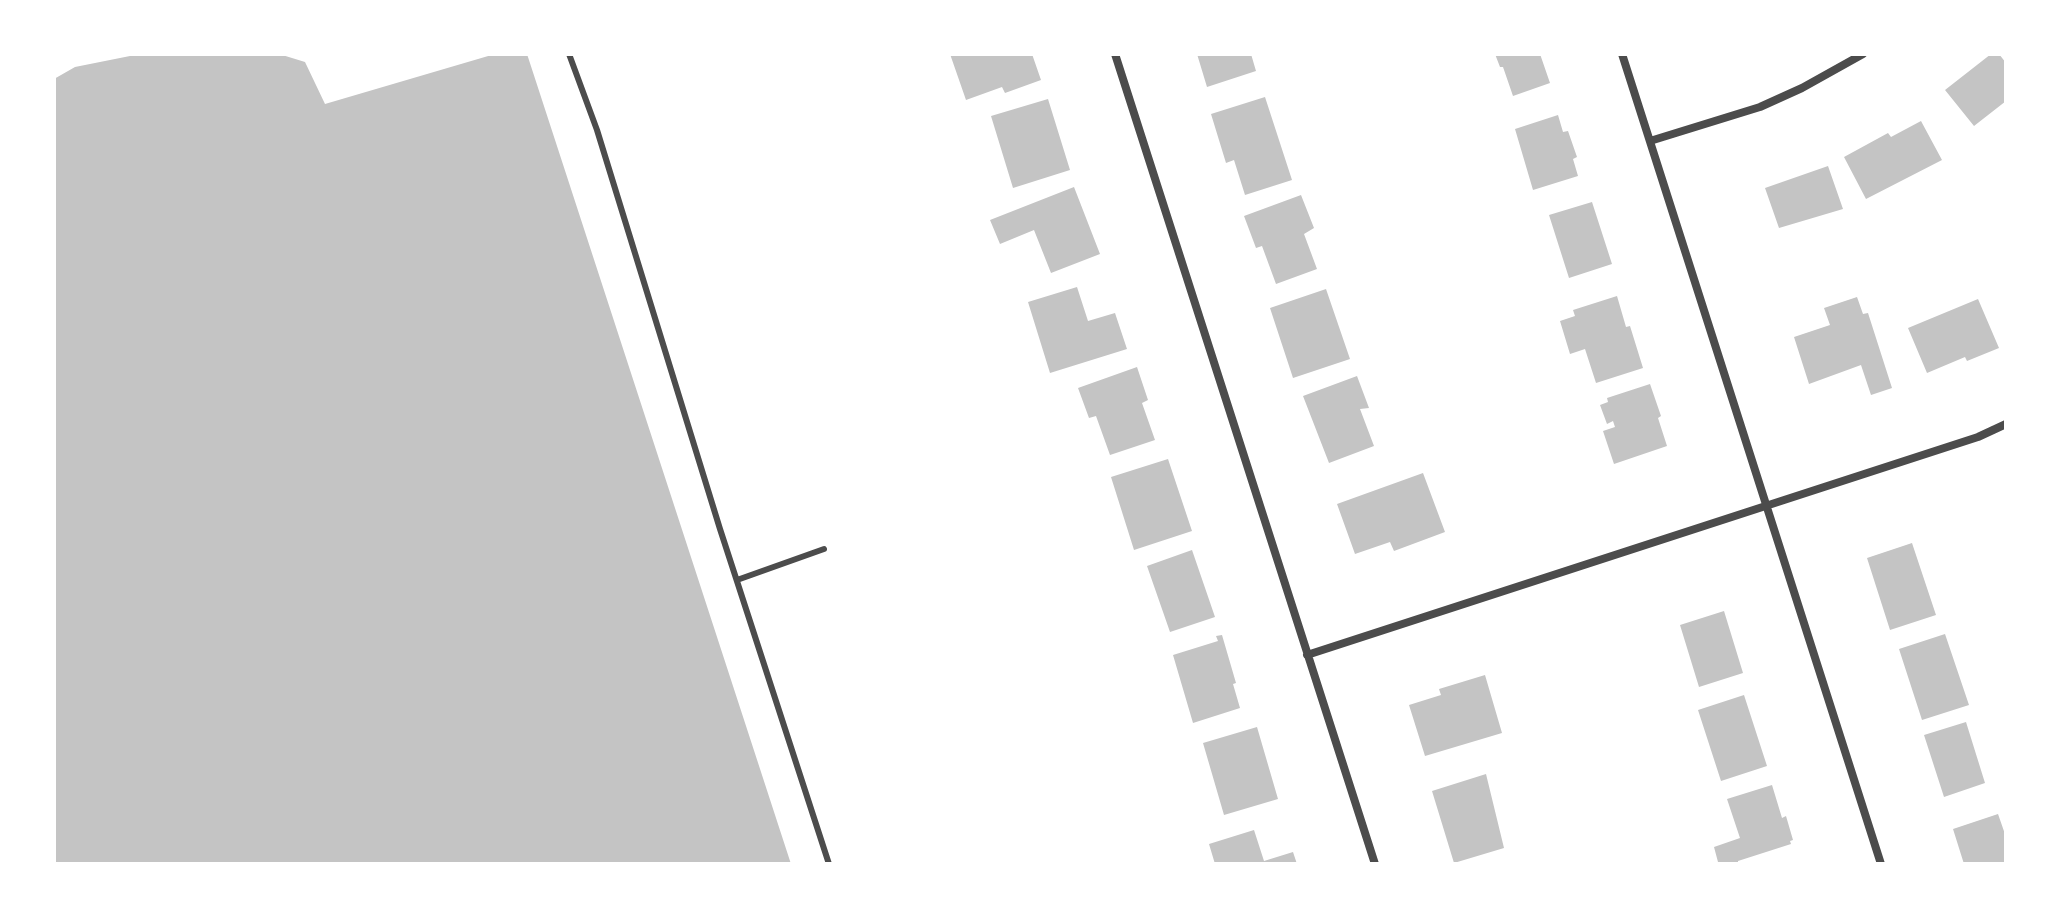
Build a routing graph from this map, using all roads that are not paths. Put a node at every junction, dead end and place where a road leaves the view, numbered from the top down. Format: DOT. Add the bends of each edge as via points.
graph roads {
  1 [pos="569,54"];
  2 [pos="1115,54"];
  3 [pos="1622,54"];
  4 [pos="1863,54"];
  5 [pos="1650,141"];
  6 [pos="2006,424"];
  7 [pos="1766,505"];
  8 [pos="824,549"];
  9 [pos="737,580"];
  10 [pos="1307,655"];
  11 [pos="829,864"];
  12 [pos="1375,864"];
  13 [pos="1881,864"];
  1 -- 9 [label="lane"];
  2 -- 10 [label="street"];
  3 -- 5 [label="street"];
  4 -- 5 [label="street" via="1760,107"];
  5 -- 7 [label="street"];
  6 -- 7 [label="street"];
  7 -- 10 [label="street"];
  7 -- 13 [label="street"];
  8 -- 9 [label="lane"];
  9 -- 11 [label="lane"];
  10 -- 12 [label="street"];
}
